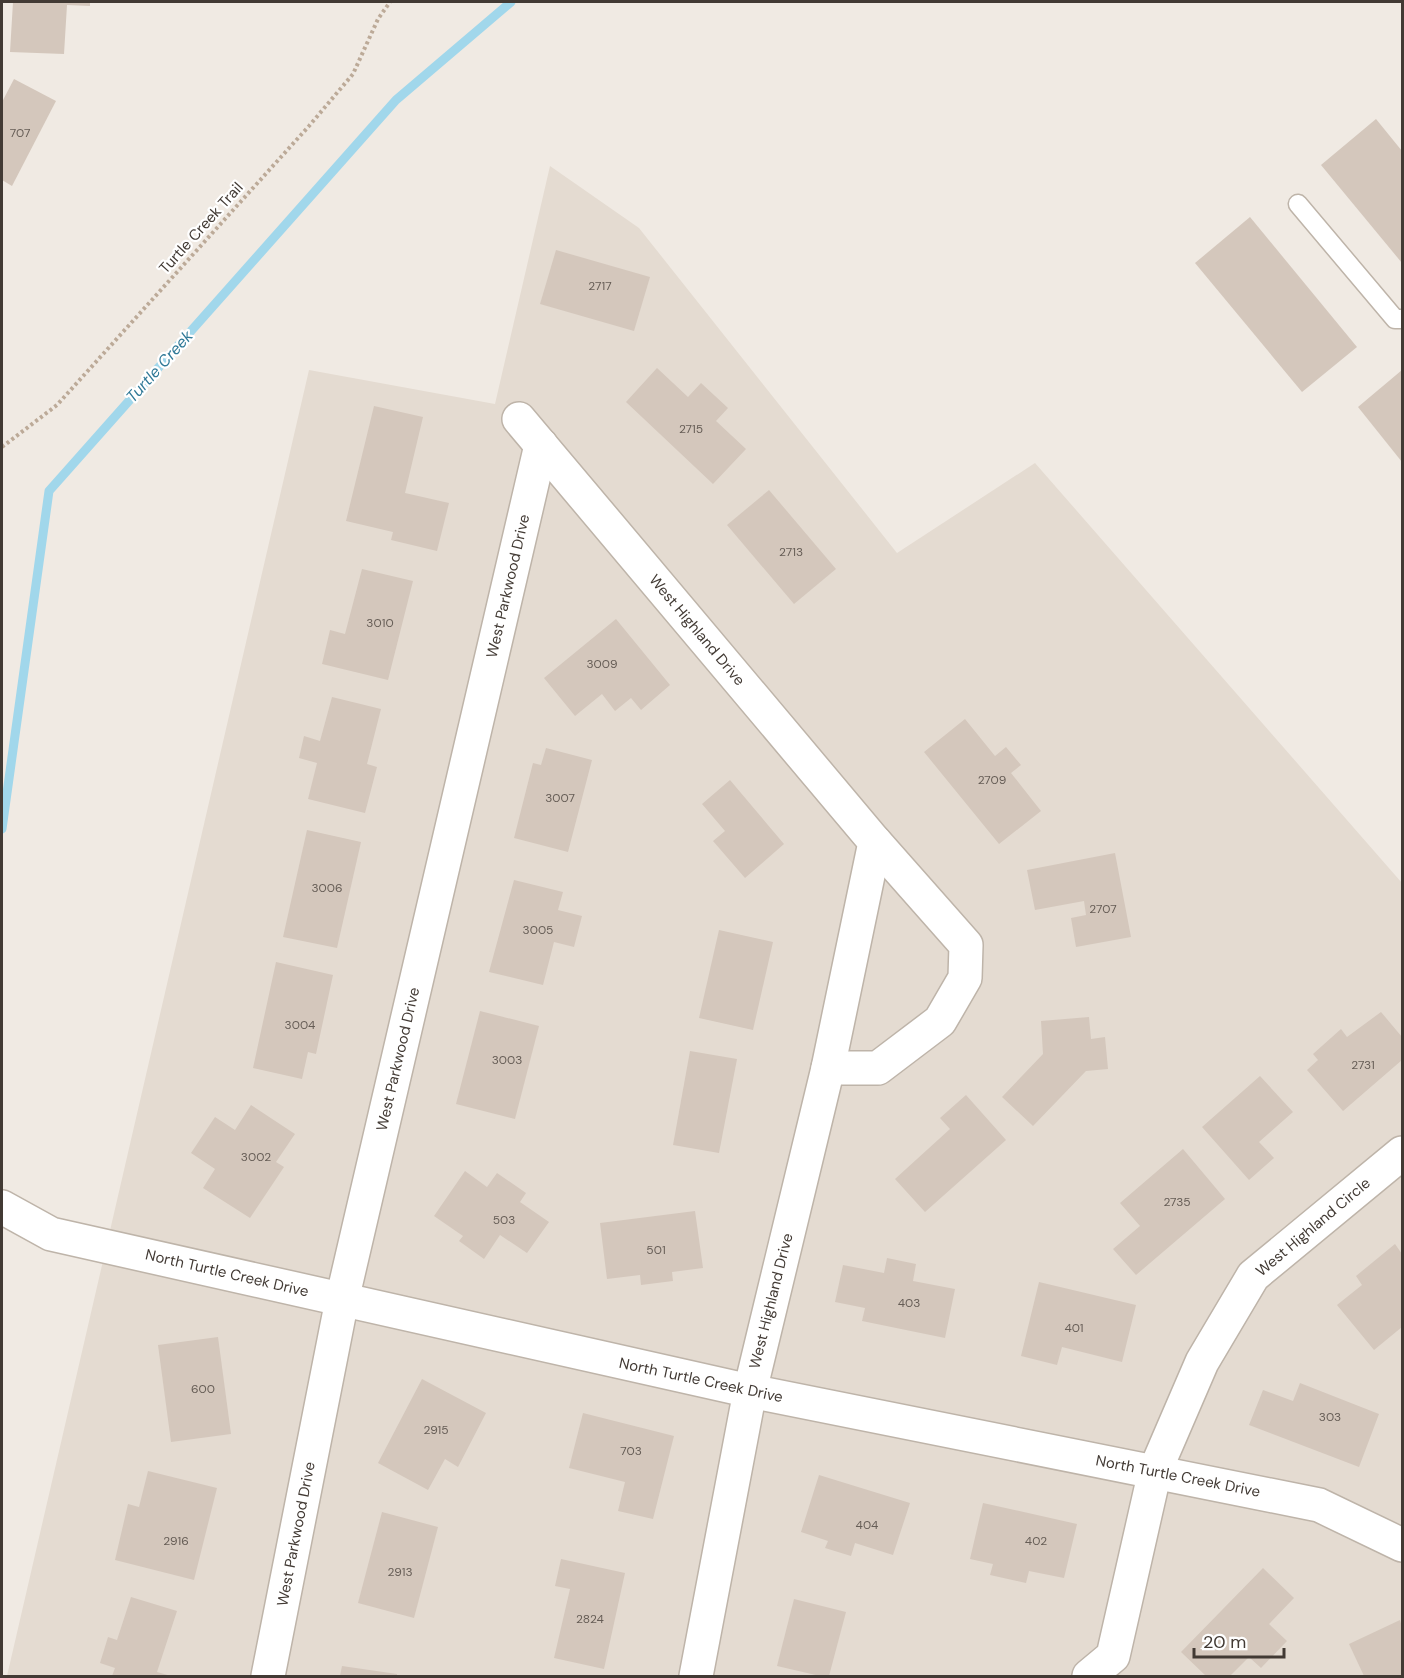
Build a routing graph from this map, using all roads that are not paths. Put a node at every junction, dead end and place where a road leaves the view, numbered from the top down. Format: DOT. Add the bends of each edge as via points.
graph roads {
  1 [pos="1298,204"];
  2 [pos="1402,319"];
  3 [pos="519,419"];
  4 [pos="541,445"];
  5 [pos="875,842"];
  6 [pos="828,1068"];
  7 [pos="1402,1153"];
  8 [pos="2,1207"];
  9 [pos="342,1300"];
  10 [pos="750,1391"];
  11 [pos="1155,1472"];
  12 [pos="1402,1545"];
  13 [pos="268,1677"];
  14 [pos="696,1677"];
  15 [pos="1089,1677"];
  1 -- 2 [label="lane" via="1395,319"];
  3 -- 4 [label="street, West Highland Drive"];
  4 -- 5 [label="street, West Highland Drive"];
  4 -- 9 [label="street, West Parkwood Drive"];
  5 -- 6 [label="street, West Highland Drive"];
  5 -- 6 [label="street, West Highland Drive" via="966,945 965,978 940,1021 878,1068"];
  6 -- 10 [label="street, West Highland Drive"];
  7 -- 11 [label="street, West Highland Circle" via="1253,1276 1202,1362"];
  8 -- 9 [label="street, North Turtle Creek Drive" via="51,1234"];
  9 -- 10 [label="street, North Turtle Creek Drive"];
  9 -- 13 [label="street, West Parkwood Drive"];
  10 -- 11 [label="street, North Turtle Creek Drive"];
  10 -- 14 [label="street, West Highland Drive"];
  11 -- 12 [label="street, North Turtle Creek Drive" via="1319,1505"];
  11 -- 15 [label="street, West Highland Circle" via="1113,1656"];
}
